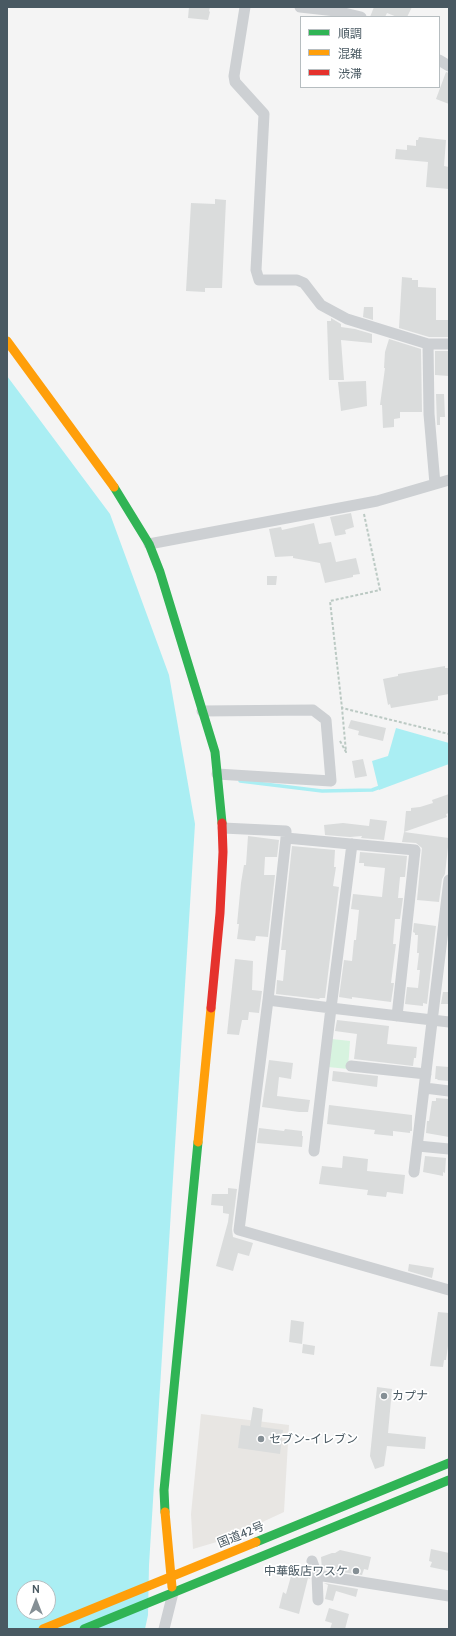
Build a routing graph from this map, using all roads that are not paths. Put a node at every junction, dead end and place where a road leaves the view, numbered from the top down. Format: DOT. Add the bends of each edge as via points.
graph roads {
  1 [pos="245,7"];
  2 [pos="300,7"];
  3 [pos="357,16"];
  4 [pos="440,61"];
  5 [pos="449,66"];
  6 [pos="7,341"];
  7 [pos="428,344"];
  8 [pos="449,344"];
  9 [pos="449,480"];
  10 [pos="435,484"];
  11 [pos="149,544"];
  12 [pos="202,711"];
  13 [pos="217,774"];
  14 [pos="223,828"];
  15 [pos="286,838"];
  16 [pos="352,844"];
  17 [pos="449,880"];
  18 [pos="268,1000"];
  19 [pos="331,1008"];
  20 [pos="397,1016"];
  21 [pos="433,1020"];
  22 [pos="449,1022"];
  23 [pos="351,1066"];
  24 [pos="426,1074"];
  25 [pos="425,1088"];
  26 [pos="449,1091"];
  27 [pos="418,1146"];
  28 [pos="449,1149"];
  29 [pos="314,1151"];
  30 [pos="414,1172"];
  31 [pos="449,1290"];
  32 [pos="449,1463"];
  33 [pos="449,1480"];
  34 [pos="312,1561"];
  35 [pos="317,1575"];
  36 [pos="172,1576"];
  37 [pos="173,1593"];
  38 [pos="449,1596"];
  39 [pos="318,1600"];
  40 [pos="43,1629"];
  41 [pos="84,1629"];
  42 [pos="164,1629"];
  1 -- 7 [label="street" via="234,76 235,82 264,114 256,270 259,280 297,280 304,283 321,305 347,319"];
  2 -- 3 [label="street"];
  4 -- 5 [label="street"];
  6 -- 11 [label="main road" via="109,479"];
  7 -- 8 [label="street"];
  7 -- 10 [label="street" via="429,414"];
  9 -- 10 [label="street"];
  10 -- 11 [label="street" via="361,504"];
  11 -- 12 [label="main road" via="160,572"];
  12 -- 13 [label="main road" via="215,752"];
  12 -- 13 [label="street" via="313,710 326,720 331,781"];
  13 -- 14 [label="main road"];
  14 -- 15 [label="street" via="286,832"];
  14 -- 36 [label="main road" via="220,912 164,1490 167,1544"];
  15 -- 16 [label="street"];
  15 -- 18 [label="street"];
  16 -- 19 [label="street"];
  16 -- 20 [label="street" via="415,850"];
  17 -- 21 [label="street"];
  18 -- 19 [label="street"];
  18 -- 31 [label="street" via="239,1230"];
  19 -- 20 [label="street"];
  19 -- 29 [label="street"];
  20 -- 21 [label="street"];
  21 -- 22 [label="street"];
  21 -- 24 [label="street"];
  23 -- 24 [label="street"];
  24 -- 25 [label="street"];
  25 -- 26 [label="street"];
  25 -- 27 [label="street"];
  27 -- 28 [label="street"];
  27 -- 30 [label="street"];
  32 -- 36 [label="main road, 国道42号"];
  33 -- 37 [label="main road"];
  34 -- 35 [label="street"];
  35 -- 38 [label="street"];
  35 -- 39 [label="street"];
  36 -- 37 [label="main road"];
  36 -- 40 [label="main road, 国道42号"];
  37 -- 41 [label="main road"];
  37 -- 42 [label="street"];
}
